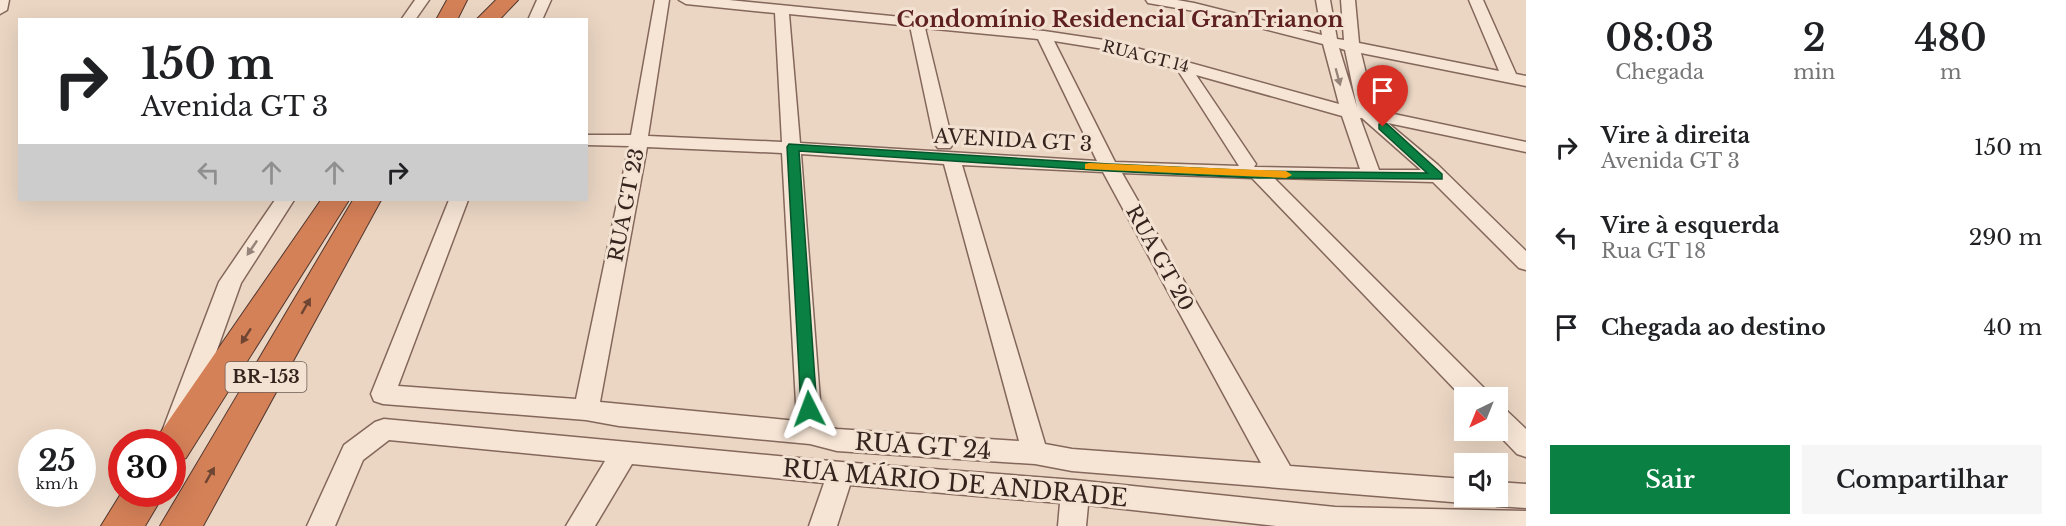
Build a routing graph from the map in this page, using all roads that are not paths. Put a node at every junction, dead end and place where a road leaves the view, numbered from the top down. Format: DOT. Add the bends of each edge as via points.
graph roads {
  1 [pos="2,0"];
  2 [pos="422,0"];
  3 [pos="458,0"];
  4 [pos="480,0"];
  5 [pos="508,0"];
  6 [pos="544,0"];
  7 [pos="662,0"];
  8 [pos="686,0"];
  9 [pos="1153,0"];
  10 [pos="1323,0"];
  11 [pos="1348,0"];
  12 [pos="1476,0"];
  13 [pos="1195,4"];
  14 [pos="0,10"];
  15 [pos="782,10"];
  16 [pos="409,18"];
  17 [pos="447,18"];
  18 [pos="470,18"];
  19 [pos="488,18"];
  20 [pos="537,18"];
  21 [pos="917,23"];
  22 [pos="1044,35"];
  23 [pos="1328,41"];
  24 [pos="1352,47"];
  25 [pos="1181,64"];
  26 [pos="1510,78"];
  27 [pos="1526,81"];
  28 [pos="1357,112"];
  29 [pos="588,131"];
  30 [pos="639,136"];
  31 [pos="588,140"];
  32 [pos="791,142"];
  33 [pos="1526,147"];
  34 [pos="948,151"];
  35 [pos="1106,162"];
  36 [pos="1369,167"];
  37 [pos="1253,169"];
  38 [pos="1438,177"];
  39 [pos="283,201"];
  40 [pos="334,201"];
  41 [pos="366,201"];
  42 [pos="458,201"];
  43 [pos="1526,263"];
  44 [pos="1467,387"];
  45 [pos="586,410"];
  46 [pos="1508,428"];
  47 [pos="176,429"];
  48 [pos="184,429"];
  49 [pos="810,433"];
  50 [pos="1526,446"];
  51 [pos="625,452"];
  52 [pos="1035,453"];
  53 [pos="841,473"];
  54 [pos="1282,477"];
  55 [pos="1454,490"];
  56 [pos="1075,492"];
  57 [pos="1508,495"];
  58 [pos="1526,496"];
  59 [pos="134,507"];
  60 [pos="1336,523"];
  61 [pos="1526,524"];
  62 [pos="122,526"];
  63 [pos="181,526"];
  64 [pos="321,526"];
  65 [pos="580,526"];
  66 [pos="823,526"];
  67 [pos="1072,526"];
  1 -- 14 [label="street"];
  2 -- 16 [label="street"];
  3 -- 17 [label="highway"];
  4 -- 18 [label="highway"];
  5 -- 19 [label="highway"];
  6 -- 20 [label="street"];
  7 -- 30 [label="street, RUA GT 23"];
  8 -- 15 [label="street, RUA GT 14"];
  9 -- 13 [label="street"];
  10 -- 23 [label="street"];
  11 -- 24 [label="street"];
  12 -- 26 [label="street"];
  13 -- 23 [label="street"];
  15 -- 21 [label="street, RUA GT 14"];
  15 -- 32 [label="street"];
  21 -- 22 [label="street, RUA GT 14"];
  21 -- 34 [label="street"];
  22 -- 25 [label="street, RUA GT 14"];
  22 -- 35 [label="street, RUA GT 20"];
  23 -- 24 [label="street"];
  23 -- 28 [label="street, one-way"];
  24 -- 26 [label="street"];
  24 -- 28 [label="street"];
  25 -- 28 [label="street, RUA GT 14"];
  25 -- 37 [label="street"];
  26 -- 27 [label="street"];
  28 -- 33 [label="street, RUA GT 14"];
  28 -- 36 [label="street"];
  28 -- 38 [label="street"];
  29 -- 30 [label="street, AVENIDA GT 3"];
  30 -- 31 [label="street, AVENIDA GT 3"];
  30 -- 32 [label="street, AVENIDA GT 3"];
  30 -- 45 [label="street, RUA GT 23"];
  32 -- 34 [label="street, AVENIDA GT 3"];
  32 -- 49 [label="street"];
  34 -- 35 [label="street, AVENIDA GT 3"];
  34 -- 52 [label="street"];
  35 -- 37 [label="street, AVENIDA GT 3"];
  35 -- 54 [label="street, RUA GT 20"];
  36 -- 37 [label="street, AVENIDA GT 3"];
  36 -- 38 [label="street, AVENIDA GT 3"];
  37 -- 44 [label="street"];
  38 -- 43 [label="street"];
  39 -- 47 [label="street, one-way" via="230,282"];
  40 -- 48 [label="highway, BR-153, one-way"];
  63 -- 41 [label="highway, BR-153, one-way"];
  42 -- 45 [label="street, RUA GT 24" via="383,394"];
  45 -- 49 [label="street, RUA GT 24"];
  46 -- 50 [label="street"];
  49 -- 52 [label="street, RUA GT 24" via="837,440"];
  51 -- 53 [label="street, RUA MÁRIO DE ANDRADE"];
  51 -- 64 [label="street, RUA MÁRIO DE ANDRADE" via="384,429 353,453"];
  51 -- 65 [label="street"];
  52 -- 54 [label="street, RUA GT 24" via="1072,460"];
  53 -- 56 [label="street, RUA MÁRIO DE ANDRADE"];
  53 -- 66 [label="street"];
  54 -- 55 [label="street, RUA GT 24"];
  56 -- 60 [label="street, RUA MÁRIO DE ANDRADE"];
  56 -- 67 [label="street"];
  57 -- 58 [label="street"];
  59 -- 62 [label="highway"];
  60 -- 61 [label="street, RUA MÁRIO DE ANDRADE"];
}
